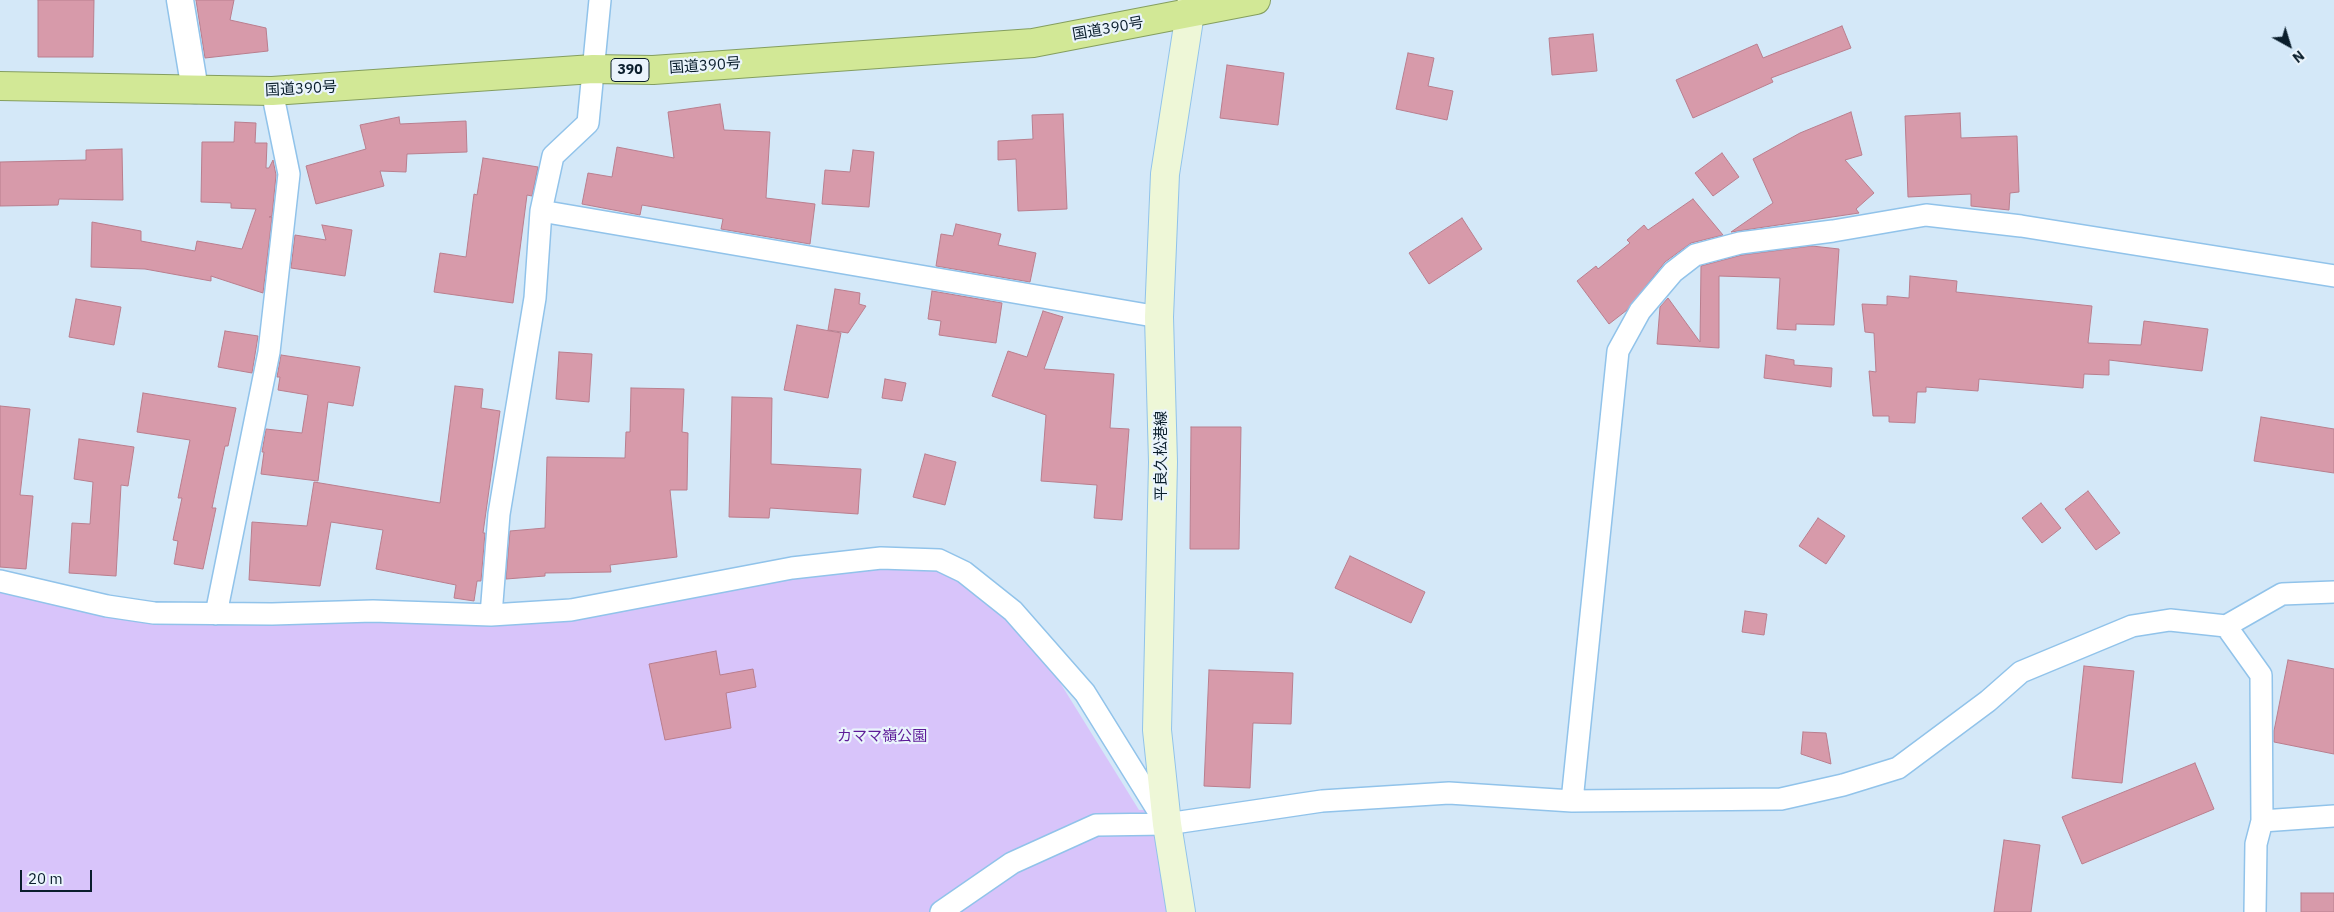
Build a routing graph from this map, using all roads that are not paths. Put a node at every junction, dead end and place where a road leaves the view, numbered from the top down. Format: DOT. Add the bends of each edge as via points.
graph roads {
  1 [pos="180,0"];
  2 [pos="600,0"];
  3 [pos="1256,0"];
  4 [pos="1191,7"];
  5 [pos="592,69"];
  6 [pos="0,86"];
  7 [pos="195,90"];
  8 [pos="272,91"];
  9 [pos="541,211"];
  10 [pos="2334,276"];
  11 [pos="1159,317"];
  12 [pos="0,581"];
  13 [pos="2334,592"];
  14 [pos="216,614"];
  15 [pos="491,615"];
  16 [pos="2226,626"];
  17 [pos="1572,801"];
  18 [pos="2334,816"];
  19 [pos="2262,821"];
  20 [pos="1167,824"];
  21 [pos="941,912"];
  22 [pos="1181,912"];
  23 [pos="2254,912"];
  1 -- 7 [label="street"];
  2 -- 5 [label="street"];
  3 -- 4 [label="highway, 国道390号 / 390"];
  4 -- 5 [label="highway, 国道390号 / 390" via="1033,43 653,70"];
  4 -- 11 [label="main road, 平良久松港線" via="1165,174"];
  5 -- 8 [label="highway, 国道390号 / 390"];
  5 -- 9 [label="street" via="588,123 553,156"];
  6 -- 7 [label="highway, 国道390号 / 390"];
  7 -- 8 [label="highway, 国道390号 / 390"];
  8 -- 14 [label="street" via="289,174 269,352"];
  9 -- 11 [label="street"];
  9 -- 15 [label="street" via="535,298 499,514"];
  10 -- 17 [label="street" via="2021,226 1926,215 1740,243 1694,255 1673,272 1640,311 1618,351"];
  11 -- 20 [label="main road, 平良久松港線" via="1163,462 1157,730"];
  12 -- 14 [label="street" via="107,606 154,613"];
  13 -- 16 [label="street" via="2282,594"];
  14 -- 15 [label="street" via="372,611"];
  15 -- 20 [label="street" via="571,610 792,568 880,558 939,560 964,572 1013,611 1086,693"];
  16 -- 17 [label="street" via="2170,620 2132,626 2029,668 1898,768 1843,785 1781,799"];
  16 -- 19 [label="street" via="2261,675"];
  17 -- 20 [label="street" via="1449,793 1322,801"];
  18 -- 19 [label="street"];
  19 -- 23 [label="street" via="2256,844"];
  20 -- 21 [label="street" via="1096,824 1012,863"];
  20 -- 22 [label="main road, 平良久松港線"];
}
